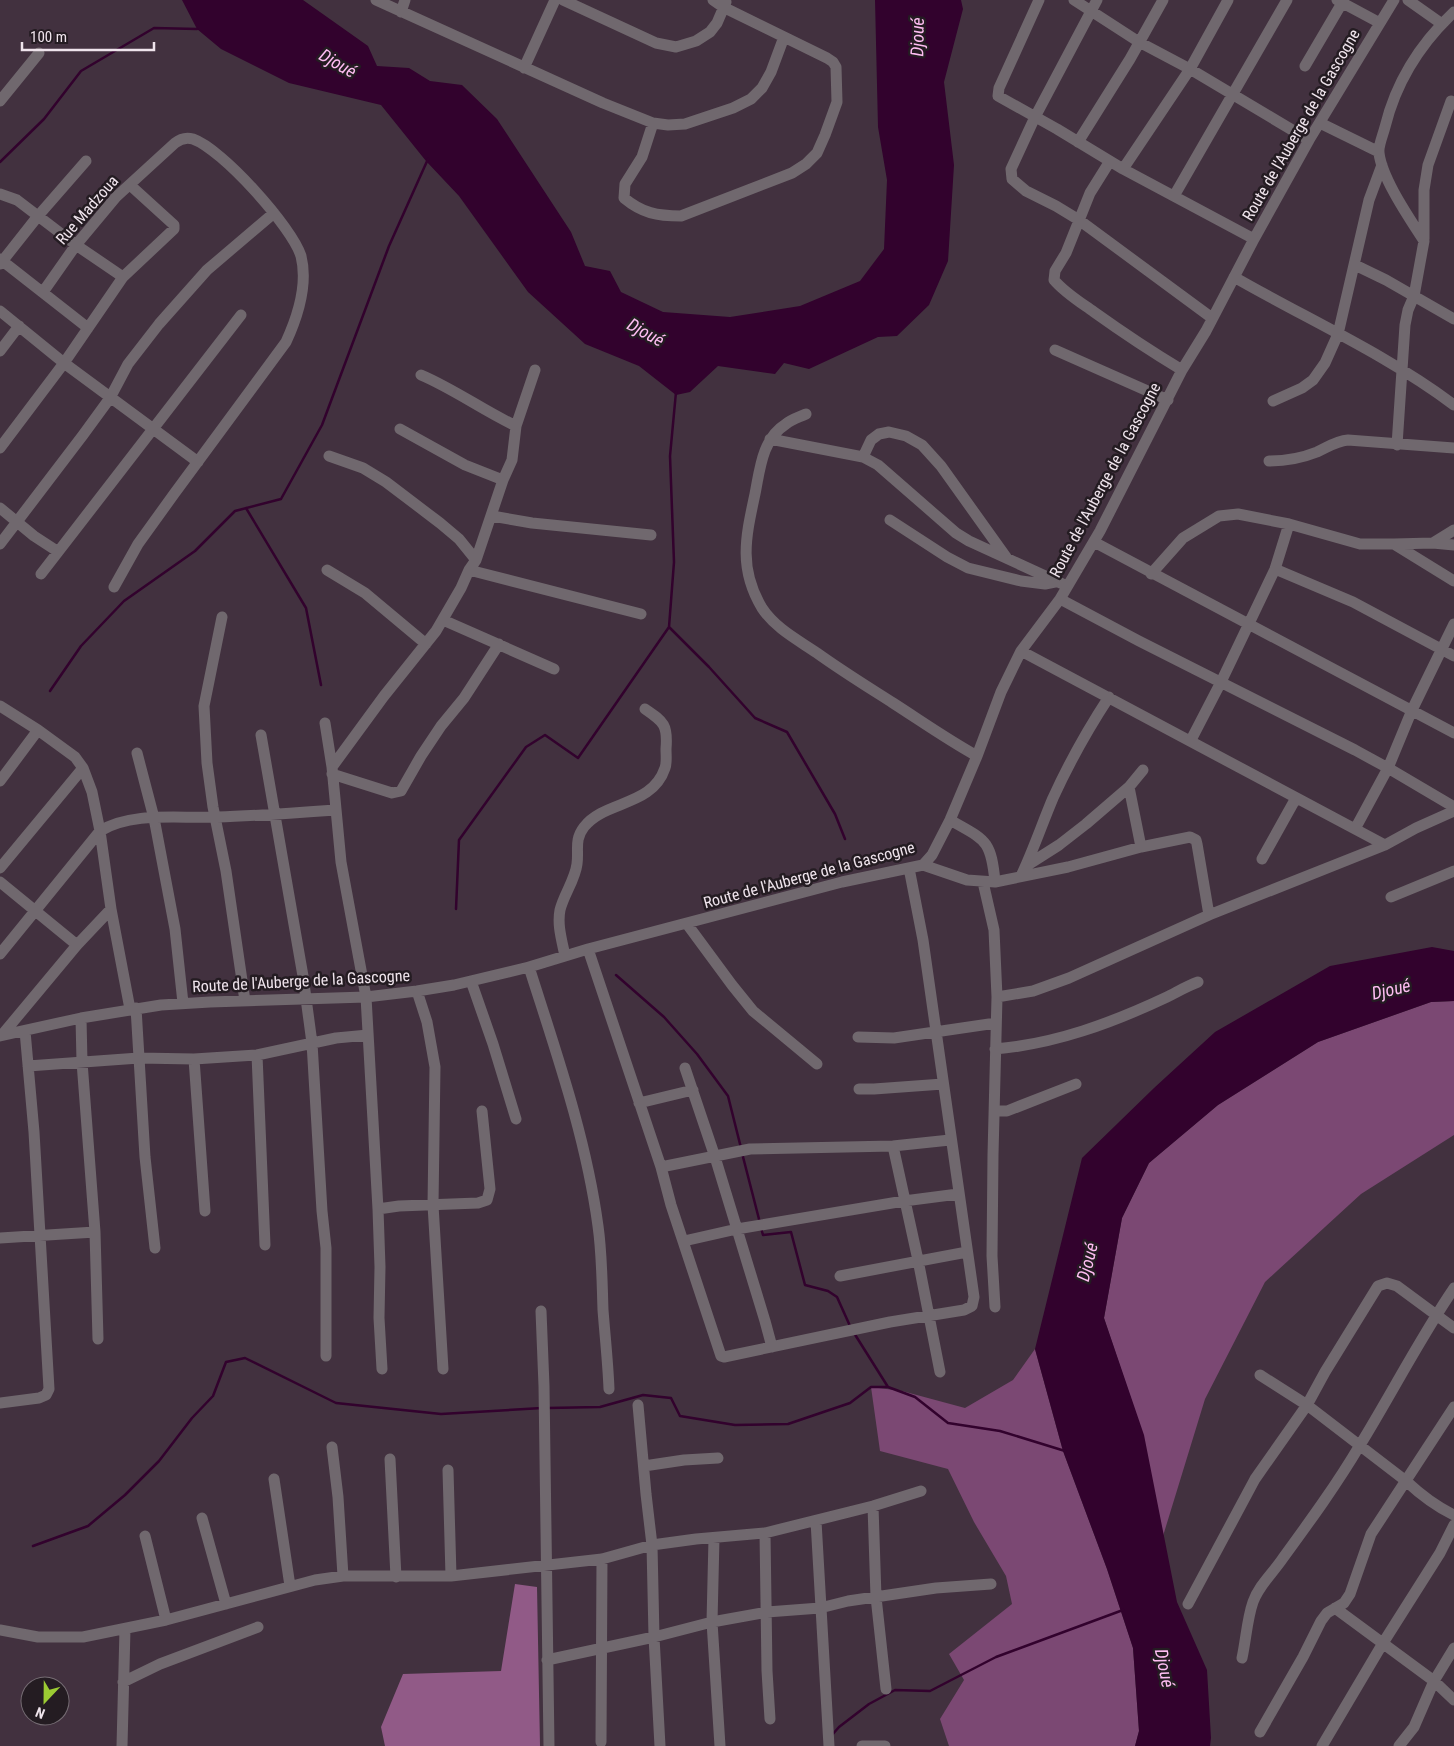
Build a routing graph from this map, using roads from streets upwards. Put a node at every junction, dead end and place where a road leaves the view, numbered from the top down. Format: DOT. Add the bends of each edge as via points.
graph roads {
  1 [pos="376,0"];
  2 [pos="405,0"];
  3 [pos="556,0"];
  4 [pos="563,0"];
  5 [pos="713,0"];
  6 [pos="1039,0"];
  7 [pos="1074,0"];
  8 [pos="1097,0"];
  9 [pos="1163,0"];
  10 [pos="1228,0"];
  11 [pos="1286,0"];
  12 [pos="1394,0"];
  13 [pos="1408,0"];
  14 [pos="1340,2"];
  15 [pos="725,4"];
  16 [pos="401,12"];
  17 [pos="1090,12"];
  18 [pos="1454,12"];
  19 [pos="1380,23"];
  20 [pos="1442,24"];
  21 [pos="784,37"];
  22 [pos="1139,42"];
  23 [pos="39,53"];
  24 [pos="1305,66"];
  25 [pos="524,68"];
  26 [pos="1190,69"];
  27 [pos="1232,94"];
  28 [pos="0,101"];
  29 [pos="1451,101"];
  30 [pos="1035,117"];
  31 [pos="653,123"];
  32 [pos="1320,123"];
  33 [pos="1309,140"];
  34 [pos="1078,142"];
  35 [pos="1379,152"];
  36 [pos="86,161"];
  37 [pos="1110,161"];
  38 [pos="1382,165"];
  39 [pos="1123,169"];
  40 [pos="130,185"];
  41 [pos="0,194"];
  42 [pos="1174,196"];
  43 [pos="274,213"];
  44 [pos="38,216"];
  45 [pos="1079,220"];
  46 [pos="1254,239"];
  47 [pos="1424,241"];
  48 [pos="76,245"];
  49 [pos="1,262"];
  50 [pos="1355,264"];
  51 [pos="123,277"];
  52 [pos="1234,277"];
  53 [pos="43,292"];
  54 [pos="1414,296"];
  55 [pos="0,312"];
  56 [pos="241,315"];
  57 [pos="1212,318"];
  58 [pos="1454,319"];
  59 [pos="19,326"];
  60 [pos="88,328"];
  61 [pos="1338,334"];
  62 [pos="1055,350"];
  63 [pos="0,351"];
  64 [pos="64,363"];
  65 [pos="536,370"];
  66 [pos="1182,370"];
  67 [pos="1401,371"];
  68 [pos="421,375"];
  69 [pos="110,398"];
  70 [pos="1168,400"];
  71 [pos="1273,401"];
  72 [pos="1454,406"];
  73 [pos="806,414"];
  74 [pos="516,426"];
  75 [pos="152,429"];
  76 [pos="400,429"];
  77 [pos="770,439"];
  78 [pos="1397,445"];
  79 [pos="0,448"];
  80 [pos="1454,448"];
  81 [pos="329,456"];
  82 [pos="863,457"];
  83 [pos="1269,461"];
  84 [pos="198,462"];
  85 [pos="503,480"];
  86 [pos="0,508"];
  87 [pos="492,516"];
  88 [pos="890,520"];
  89 [pos="18,522"];
  90 [pos="1289,524"];
  91 [pos="1454,530"];
  92 [pos="651,535"];
  93 [pos="1094,542"];
  94 [pos="1433,543"];
  95 [pos="0,544"];
  96 [pos="1394,544"];
  97 [pos="1454,545"];
  98 [pos="57,551"];
  99 [pos="1006,558"];
  100 [pos="473,565"];
  101 [pos="1275,569"];
  102 [pos="327,570"];
  103 [pos="41,574"];
  104 [pos="1151,574"];
  105 [pos="1454,581"];
  106 [pos="1062,584"];
  107 [pos="114,586"];
  108 [pos="1060,599"];
  109 [pos="641,614"];
  110 [pos="222,617"];
  111 [pos="443,620"];
  112 [pos="1248,623"];
  113 [pos="1454,624"];
  114 [pos="426,644"];
  115 [pos="499,644"];
  116 [pos="1442,650"];
  117 [pos="1021,651"];
  118 [pos="1454,656"];
  119 [pos="554,669"];
  120 [pos="1221,682"];
  121 [pos="1109,697"];
  122 [pos="0,706"];
  123 [pos="646,709"];
  124 [pos="1412,710"];
  125 [pos="325,723"];
  126 [pos="38,730"];
  127 [pos="1454,733"];
  128 [pos="261,735"];
  129 [pos="1191,740"];
  130 [pos="137,753"];
  131 [pos="977,756"];
  132 [pos="84,768"];
  133 [pos="1388,768"];
  134 [pos="332,770"];
  135 [pos="1143,770"];
  136 [pos="0,781"];
  137 [pos="1130,787"];
  138 [pos="1296,798"];
  139 [pos="1454,807"];
  140 [pos="336,810"];
  141 [pos="1454,811"];
  142 [pos="275,814"];
  143 [pos="154,818"];
  144 [pos="216,818"];
  145 [pos="950,820"];
  146 [pos="1355,828"];
  147 [pos="100,831"];
  148 [pos="1385,845"];
  149 [pos="1141,847"];
  150 [pos="1262,858"];
  151 [pos="923,865"];
  152 [pos="0,868"];
  153 [pos="909,868"];
  154 [pos="1023,871"];
  155 [pos="1454,871"];
  156 [pos="0,882"];
  157 [pos="983,882"];
  158 [pos="995,882"];
  159 [pos="1391,897"];
  160 [pos="111,910"];
  161 [pos="35,912"];
  162 [pos="1209,915"];
  163 [pos="687,924"];
  164 [pos="77,945"];
  165 [pos="588,949"];
  166 [pos="0,954"];
  167 [pos="565,956"];
  168 [pos="529,966"];
  169 [pos="470,981"];
  170 [pos="1198,982"];
  171 [pos="417,992"];
  172 [pos="366,997"];
  173 [pos="997,997"];
  174 [pos="306,999"];
  175 [pos="245,1001"];
  176 [pos="184,1003"];
  177 [pos="133,1009"];
  178 [pos="81,1018"];
  179 [pos="996,1023"];
  180 [pos="24,1031"];
  181 [pos="935,1031"];
  182 [pos="368,1035"];
  183 [pos="1,1036"];
  184 [pos="858,1037"];
  185 [pos="312,1044"];
  186 [pos="995,1050"];
  187 [pos="258,1056"];
  188 [pos="139,1058"];
  189 [pos="194,1059"];
  190 [pos="82,1062"];
  191 [pos="817,1064"];
  192 [pos="28,1066"];
  193 [pos="685,1068"];
  194 [pos="942,1084"];
  195 [pos="1076,1084"];
  196 [pos="859,1089"];
  197 [pos="693,1090"];
  198 [pos="639,1103"];
  199 [pos="482,1111"];
  200 [pos="994,1111"];
  201 [pos="516,1119"];
  202 [pos="950,1140"];
  203 [pos="893,1146"];
  204 [pos="715,1157"];
  205 [pos="661,1167"];
  206 [pos="958,1194"];
  207 [pos="904,1201"];
  208 [pos="433,1205"];
  209 [pos="378,1209"];
  210 [pos="205,1211"];
  211 [pos="738,1229"];
  212 [pos="95,1232"];
  213 [pos="41,1236"];
  214 [pos="0,1238"];
  215 [pos="684,1241"];
  216 [pos="265,1245"];
  217 [pos="155,1248"];
  218 [pos="967,1252"];
  219 [pos="918,1260"];
  220 [pos="840,1276"];
  221 [pos="1454,1288"];
  222 [pos="995,1306"];
  223 [pos="541,1311"];
  224 [pos="1436,1314"];
  225 [pos="929,1316"];
  226 [pos="1454,1328"];
  227 [pos="98,1338"];
  228 [pos="772,1347"];
  229 [pos="326,1356"];
  230 [pos="443,1369"];
  231 [pos="382,1370"];
  232 [pos="940,1372"];
  233 [pos="1260,1375"];
  234 [pos="609,1389"];
  235 [pos="0,1402"];
  236 [pos="1307,1404"];
  237 [pos="638,1405"];
  238 [pos="1454,1407"];
  239 [pos="1360,1445"];
  240 [pos="332,1447"];
  241 [pos="718,1458"];
  242 [pos="390,1459"];
  243 [pos="644,1466"];
  244 [pos="448,1470"];
  245 [pos="274,1479"];
  246 [pos="1406,1481"];
  247 [pos="921,1491"];
  248 [pos="873,1506"];
  249 [pos="1454,1515"];
  250 [pos="202,1518"];
  251 [pos="816,1521"];
  252 [pos="1454,1526"];
  253 [pos="765,1533"];
  254 [pos="145,1536"];
  255 [pos="714,1538"];
  256 [pos="652,1546"];
  257 [pos="602,1559"];
  258 [pos="546,1566"];
  259 [pos="343,1576"];
  260 [pos="451,1576"];
  261 [pos="396,1577"];
  262 [pos="991,1584"];
  263 [pos="290,1586"];
  264 [pos="876,1597"];
  265 [pos="226,1604"];
  266 [pos="1188,1604"];
  267 [pos="820,1608"];
  268 [pos="1335,1608"];
  269 [pos="767,1612"];
  270 [pos="166,1620"];
  271 [pos="712,1622"];
  272 [pos="258,1627"];
  273 [pos="125,1629"];
  274 [pos="0,1630"];
  275 [pos="654,1637"];
  276 [pos="1383,1643"];
  277 [pos="601,1648"];
  278 [pos="1454,1648"];
  279 [pos="1242,1658"];
  280 [pos="548,1660"];
  281 [pos="1434,1681"];
  282 [pos="124,1682"];
  283 [pos="886,1689"];
  284 [pos="1454,1700"];
  285 [pos="770,1719"];
  286 [pos="1260,1732"];
  287 [pos="601,1742"];
  288 [pos="122,1746"];
  289 [pos="549,1746"];
  290 [pos="660,1746"];
  291 [pos="720,1746"];
  292 [pos="829,1746"];
  293 [pos="862,1746"];
  294 [pos="879,1746"];
  295 [pos="1322,1746"];
  296 [pos="1399,1746"];
  1 -- 16 [label="street"];
  2 -- 16 [label="street"];
  3 -- 25 [label="street"];
  4 -- 15 [label="street" via="656,43 676,47 696,42 710,32"];
  5 -- 15 [label="street"];
  6 -- 30 [label="street" via="998,96"];
  7 -- 17 [label="street"];
  8 -- 17 [label="street"];
  9 -- 22 [label="street"];
  10 -- 26 [label="street"];
  11 -- 27 [label="street"];
  12 -- 19 [label="street, Route de l'Auberge de la Gascogne"];
  13 -- 20 [label="street"];
  14 -- 19 [label="street"];
  14 -- 24 [label="street"];
  15 -- 21 [label="street"];
  16 -- 25 [label="street"];
  17 -- 22 [label="street"];
  17 -- 30 [label="street"];
  18 -- 20 [label="street"];
  19 -- 32 [label="street, Route de l'Auberge de la Gascogne"];
  20 -- 35 [label="street" via="1406,72 1394,98"];
  21 -- 31 [label="street" via="771,72 751,99 685,124"];
  21 -- 31 [label="street" via="827,58 836,68 837,102 832,119 817,153 799,169 680,216 662,216 636,208 624,198 625,184 642,157"];
  22 -- 26 [label="street"];
  22 -- 34 [label="street"];
  23 -- 28 [label="street"];
  25 -- 31 [label="street"];
  26 -- 27 [label="street"];
  26 -- 39 [label="street"];
  27 -- 33 [label="street"];
  27 -- 42 [label="street"];
  29 -- 47 [label="street" via="1428,165 1424,190"];
  30 -- 34 [label="street"];
  30 -- 45 [label="street" via="1011,170 1012,179 1026,191"];
  32 -- 33 [label="street, Route de l'Auberge de la Gascogne"];
  32 -- 35 [label="street"];
  33 -- 46 [label="street, Route de l'Auberge de la Gascogne"];
  34 -- 37 [label="street"];
  35 -- 38 [label="street"];
  36 -- 44 [label="street"];
  37 -- 39 [label="street"];
  37 -- 45 [label="street" via="1090,193"];
  38 -- 47 [label="street" via="1400,204"];
  38 -- 50 [label="street" via="1369,200"];
  39 -- 42 [label="street"];
  40 -- 43 [label="street, Rue Madzoua" via="175,143 181,139 193,139 246,181"];
  40 -- 48 [label="street, Rue Madzoua" via="116,196"];
  40 -- 51 [label="street" via="174,225 174,229"];
  41 -- 44 [label="street" via="17,200"];
  42 -- 46 [label="street"];
  43 -- 69 [label="street" via="207,270 158,324 128,364"];
  43 -- 84 [label="street" via="296,243 301,257 302,285 295,322 286,342"];
  44 -- 48 [label="street"];
  44 -- 49 [label="street"];
  45 -- 57 [label="street"];
  45 -- 66 [label="street" via="1054,280 1101,317"];
  46 -- 52 [label="street, Route de l'Auberge de la Gascogne"];
  47 -- 54 [label="street"];
  48 -- 51 [label="street"];
  48 -- 53 [label="street, Rue Madzoua"];
  49 -- 53 [label="street"];
  50 -- 54 [label="street"];
  50 -- 61 [label="street"];
  51 -- 60 [label="street"];
  52 -- 57 [label="street, Route de l'Auberge de la Gascogne"];
  52 -- 61 [label="street"];
  53 -- 60 [label="street"];
  54 -- 58 [label="street"];
  54 -- 67 [label="street" via="1405,325"];
  55 -- 59 [label="street"];
  56 -- 75 [label="street"];
  57 -- 66 [label="street, Route de l'Auberge de la Gascogne"];
  59 -- 63 [label="street"];
  59 -- 64 [label="street"];
  60 -- 64 [label="street"];
  61 -- 67 [label="street"];
  61 -- 71 [label="street" via="1313,380"];
  62 -- 70 [label="street"];
  64 -- 69 [label="street"];
  64 -- 79 [label="street"];
  65 -- 74 [label="street"];
  66 -- 70 [label="street, Route de l'Auberge de la Gascogne"];
  67 -- 72 [label="street"];
  67 -- 78 [label="street"];
  68 -- 74 [label="street"];
  69 -- 75 [label="street"];
  69 -- 89 [label="street"];
  70 -- 93 [label="street, Route de l'Auberge de la Gascogne"];
  73 -- 77 [label="street" via="787,423"];
  74 -- 85 [label="street" via="512,460"];
  75 -- 84 [label="street"];
  75 -- 98 [label="street"];
  76 -- 85 [label="street" via="464,465"];
  77 -- 82 [label="street"];
  77 -- 131 [label="street" via="760,468 745,555 761,606 771,620 836,666"];
  78 -- 80 [label="street"];
  78 -- 83 [label="street" via="1342,441 1309,454"];
  81 -- 100 [label="street" via="362,468 400,492 453,534"];
  82 -- 99 [label="street" via="878,465 956,533"];
  82 -- 99 [label="street" via="871,440 879,434 889,432 906,436 922,445 941,466"];
  84 -- 107 [label="street" via="138,544"];
  85 -- 87 [label="street"];
  86 -- 89 [label="street"];
  87 -- 92 [label="street"];
  87 -- 100 [label="street"];
  88 -- 106 [label="street" via="968,568 1021,581"];
  89 -- 95 [label="street"];
  89 -- 98 [label="street"];
  90 -- 96 [label="street" via="1360,544"];
  90 -- 101 [label="street"];
  90 -- 104 [label="street" via="1238,514 1219,516 1183,538"];
  91 -- 94 [label="street"];
  93 -- 104 [label="street"];
  93 -- 106 [label="street, Route de l'Auberge de la Gascogne"];
  94 -- 96 [label="street"];
  94 -- 97 [label="street"];
  96 -- 105 [label="street"];
  98 -- 103 [label="street"];
  99 -- 106 [label="street"];
  100 -- 109 [label="street"];
  100 -- 111 [label="street"];
  101 -- 112 [label="street"];
  101 -- 116 [label="street" via="1353,602"];
  102 -- 114 [label="street" via="365,593"];
  104 -- 112 [label="street"];
  106 -- 108 [label="street, Route de l'Auberge de la Gascogne"];
  108 -- 117 [label="street, Route de l'Auberge de la Gascogne"];
  108 -- 120 [label="street"];
  110 -- 144 [label="street" via="204,706 206,763"];
  111 -- 114 [label="street"];
  111 -- 115 [label="street"];
  112 -- 120 [label="street"];
  112 -- 124 [label="street"];
  113 -- 116 [label="street"];
  114 -- 134 [label="street" via="384,696"];
  115 -- 119 [label="street"];
  115 -- 134 [label="street" via="421,756 401,791 392,793"];
  116 -- 118 [label="street"];
  116 -- 124 [label="street"];
  117 -- 121 [label="street"];
  117 -- 131 [label="street, Route de l'Auberge de la Gascogne" via="1001,692"];
  120 -- 129 [label="street"];
  120 -- 133 [label="street"];
  121 -- 129 [label="street"];
  121 -- 154 [label="street" via="1071,761"];
  122 -- 126 [label="street"];
  123 -- 167 [label="street" via="662,720 666,728 665,768 647,792 607,810 582,829 577,839 576,871 560,910"];
  124 -- 127 [label="street"];
  124 -- 133 [label="street"];
  125 -- 134 [label="street"];
  126 -- 132 [label="street" via="75,757"];
  126 -- 136 [label="street"];
  128 -- 142 [label="street"];
  129 -- 138 [label="street"];
  130 -- 143 [label="street"];
  131 -- 145 [label="street, Route de l'Auberge de la Gascogne"];
  132 -- 147 [label="street"];
  132 -- 152 [label="street"];
  133 -- 139 [label="street"];
  133 -- 146 [label="street"];
  134 -- 140 [label="street"];
  135 -- 137 [label="street"];
  137 -- 149 [label="street"];
  137 -- 154 [label="street"];
  138 -- 146 [label="street"];
  138 -- 150 [label="street"];
  140 -- 142 [label="street"];
  140 -- 172 [label="street" via="341,862"];
  141 -- 148 [label="street"];
  142 -- 144 [label="street"];
  142 -- 174 [label="street"];
  143 -- 144 [label="street"];
  143 -- 147 [label="street" via="111,824"];
  143 -- 176 [label="street" via="175,930"];
  144 -- 175 [label="street"];
  145 -- 151 [label="street, Route de l'Auberge de la Gascogne" via="932,855"];
  145 -- 158 [label="street" via="981,838 990,849"];
  146 -- 148 [label="street"];
  147 -- 160 [label="street"];
  147 -- 161 [label="street"];
  148 -- 162 [label="street"];
  149 -- 154 [label="street" via="1068,867"];
  149 -- 162 [label="street" via="1194,837"];
  151 -- 153 [label="street, Route de l'Auberge de la Gascogne"];
  151 -- 157 [label="street"];
  153 -- 163 [label="street, Route de l'Auberge de la Gascogne" via="842,882"];
  153 -- 181 [label="street"];
  154 -- 158 [label="street"];
  155 -- 159 [label="street"];
  156 -- 161 [label="street"];
  157 -- 158 [label="street"];
  157 -- 173 [label="street" via="994,930"];
  160 -- 164 [label="street"];
  160 -- 177 [label="street"];
  161 -- 164 [label="street"];
  161 -- 166 [label="street"];
  162 -- 173 [label="street" via="1069,978 1033,991"];
  163 -- 165 [label="street, Route de l'Auberge de la Gascogne"];
  163 -- 191 [label="street" via="754,1011"];
  164 -- 183 [label="street"];
  165 -- 167 [label="street, Route de l'Auberge de la Gascogne"];
  165 -- 198 [label="street"];
  167 -- 168 [label="street, Route de l'Auberge de la Gascogne"];
  168 -- 169 [label="street, Route de l'Auberge de la Gascogne"];
  168 -- 234 [label="street" via="571,1099 594,1200"];
  169 -- 171 [label="street, Route de l'Auberge de la Gascogne"];
  169 -- 201 [label="street"];
  170 -- 186 [label="street" via="1078,1033"];
  171 -- 172 [label="street, Route de l'Auberge de la Gascogne"];
  171 -- 208 [label="street" via="435,1067"];
  172 -- 174 [label="street, Route de l'Auberge de la Gascogne"];
  172 -- 182 [label="street"];
  173 -- 179 [label="street"];
  174 -- 175 [label="street, Route de l'Auberge de la Gascogne"];
  174 -- 185 [label="street"];
  175 -- 176 [label="street, Route de l'Auberge de la Gascogne"];
  176 -- 177 [label="street, Route de l'Auberge de la Gascogne"];
  177 -- 178 [label="street, Route de l'Auberge de la Gascogne"];
  177 -- 188 [label="street"];
  178 -- 180 [label="street, Route de l'Auberge de la Gascogne"];
  178 -- 190 [label="street"];
  179 -- 181 [label="street"];
  179 -- 186 [label="street"];
  180 -- 183 [label="street, Route de l'Auberge de la Gascogne"];
  180 -- 192 [label="street"];
  181 -- 184 [label="street" via="894,1038"];
  181 -- 194 [label="street"];
  182 -- 185 [label="street"];
  182 -- 209 [label="street"];
  185 -- 187 [label="street"];
  185 -- 229 [label="street" via="326,1248"];
  186 -- 200 [label="street"];
  187 -- 189 [label="street"];
  187 -- 216 [label="street"];
  188 -- 189 [label="street"];
  188 -- 190 [label="street"];
  188 -- 217 [label="street"];
  189 -- 210 [label="street"];
  190 -- 192 [label="street"];
  190 -- 212 [label="street"];
  192 -- 213 [label="street"];
  193 -- 197 [label="street"];
  194 -- 196 [label="street"];
  194 -- 202 [label="street"];
  195 -- 200 [label="street" via="1007,1111"];
  197 -- 198 [label="street"];
  197 -- 204 [label="street"];
  198 -- 205 [label="street"];
  199 -- 208 [label="street" via="490,1189 487,1200"];
  200 -- 222 [label="street" via="992,1256"];
  202 -- 203 [label="street"];
  202 -- 206 [label="street"];
  203 -- 204 [label="street" via="750,1149"];
  203 -- 207 [label="street"];
  204 -- 205 [label="street"];
  204 -- 211 [label="street"];
  205 -- 215 [label="street"];
  206 -- 207 [label="street"];
  206 -- 218 [label="street"];
  207 -- 211 [label="street"];
  207 -- 219 [label="street"];
  208 -- 209 [label="street"];
  208 -- 230 [label="street"];
  209 -- 231 [label="street"];
  211 -- 215 [label="street"];
  211 -- 228 [label="street"];
  212 -- 213 [label="street"];
  212 -- 227 [label="street"];
  213 -- 214 [label="street"];
  213 -- 235 [label="street" via="48,1389 46,1395 39,1398"];
  215 -- 228 [label="street" via="721,1356"];
  218 -- 219 [label="street"];
  218 -- 225 [label="street" via="974,1298 972,1306"];
  219 -- 220 [label="street"];
  219 -- 225 [label="street"];
  221 -- 224 [label="street"];
  223 -- 258 [label="street"];
  224 -- 226 [label="street"];
  224 -- 236 [label="street" via="1397,1286 1387,1283 1378,1286"];
  224 -- 239 [label="street"];
  225 -- 228 [label="street"];
  225 -- 232 [label="street"];
  233 -- 236 [label="street"];
  236 -- 239 [label="street"];
  236 -- 266 [label="street" via="1255,1479"];
  237 -- 243 [label="street"];
  238 -- 246 [label="street"];
  239 -- 246 [label="street"];
  239 -- 279 [label="street" via="1261,1587 1253,1603"];
  240 -- 259 [label="street"];
  241 -- 243 [label="street"];
  242 -- 261 [label="street"];
  243 -- 256 [label="street"];
  244 -- 260 [label="street"];
  245 -- 263 [label="street"];
  246 -- 249 [label="street" via="1438,1508"];
  246 -- 268 [label="street" via="1371,1534 1350,1594"];
  247 -- 248 [label="street"];
  248 -- 251 [label="street"];
  248 -- 264 [label="street"];
  250 -- 265 [label="street"];
  251 -- 253 [label="street"];
  251 -- 267 [label="street"];
  252 -- 276 [label="street"];
  253 -- 255 [label="street"];
  253 -- 269 [label="street"];
  254 -- 270 [label="street"];
  255 -- 256 [label="street"];
  255 -- 271 [label="street"];
  256 -- 257 [label="street"];
  256 -- 275 [label="street"];
  257 -- 258 [label="street"];
  257 -- 277 [label="street"];
  258 -- 260 [label="street"];
  258 -- 280 [label="street"];
  259 -- 261 [label="street"];
  259 -- 263 [label="street"];
  260 -- 261 [label="street"];
  262 -- 264 [label="street"];
  263 -- 265 [label="street"];
  264 -- 267 [label="street"];
  264 -- 283 [label="street"];
  265 -- 270 [label="street"];
  267 -- 269 [label="street"];
  267 -- 292 [label="street"];
  268 -- 276 [label="street"];
  268 -- 286 [label="street" via="1321,1621"];
  269 -- 271 [label="street"];
  269 -- 285 [label="street"];
  270 -- 273 [label="street"];
  271 -- 275 [label="street"];
  271 -- 291 [label="street"];
  272 -- 282 [label="street" via="160,1664"];
  273 -- 274 [label="street" via="55,1638"];
  273 -- 282 [label="street"];
  275 -- 277 [label="street"];
  275 -- 290 [label="street"];
  276 -- 281 [label="street"];
  276 -- 295 [label="street"];
  277 -- 280 [label="street"];
  277 -- 287 [label="street"];
  278 -- 281 [label="street"];
  280 -- 289 [label="street"];
  281 -- 284 [label="street"];
  281 -- 296 [label="street" via="1414,1727"];
  282 -- 288 [label="street"];
  293 -- 294 [label="street"];
}
